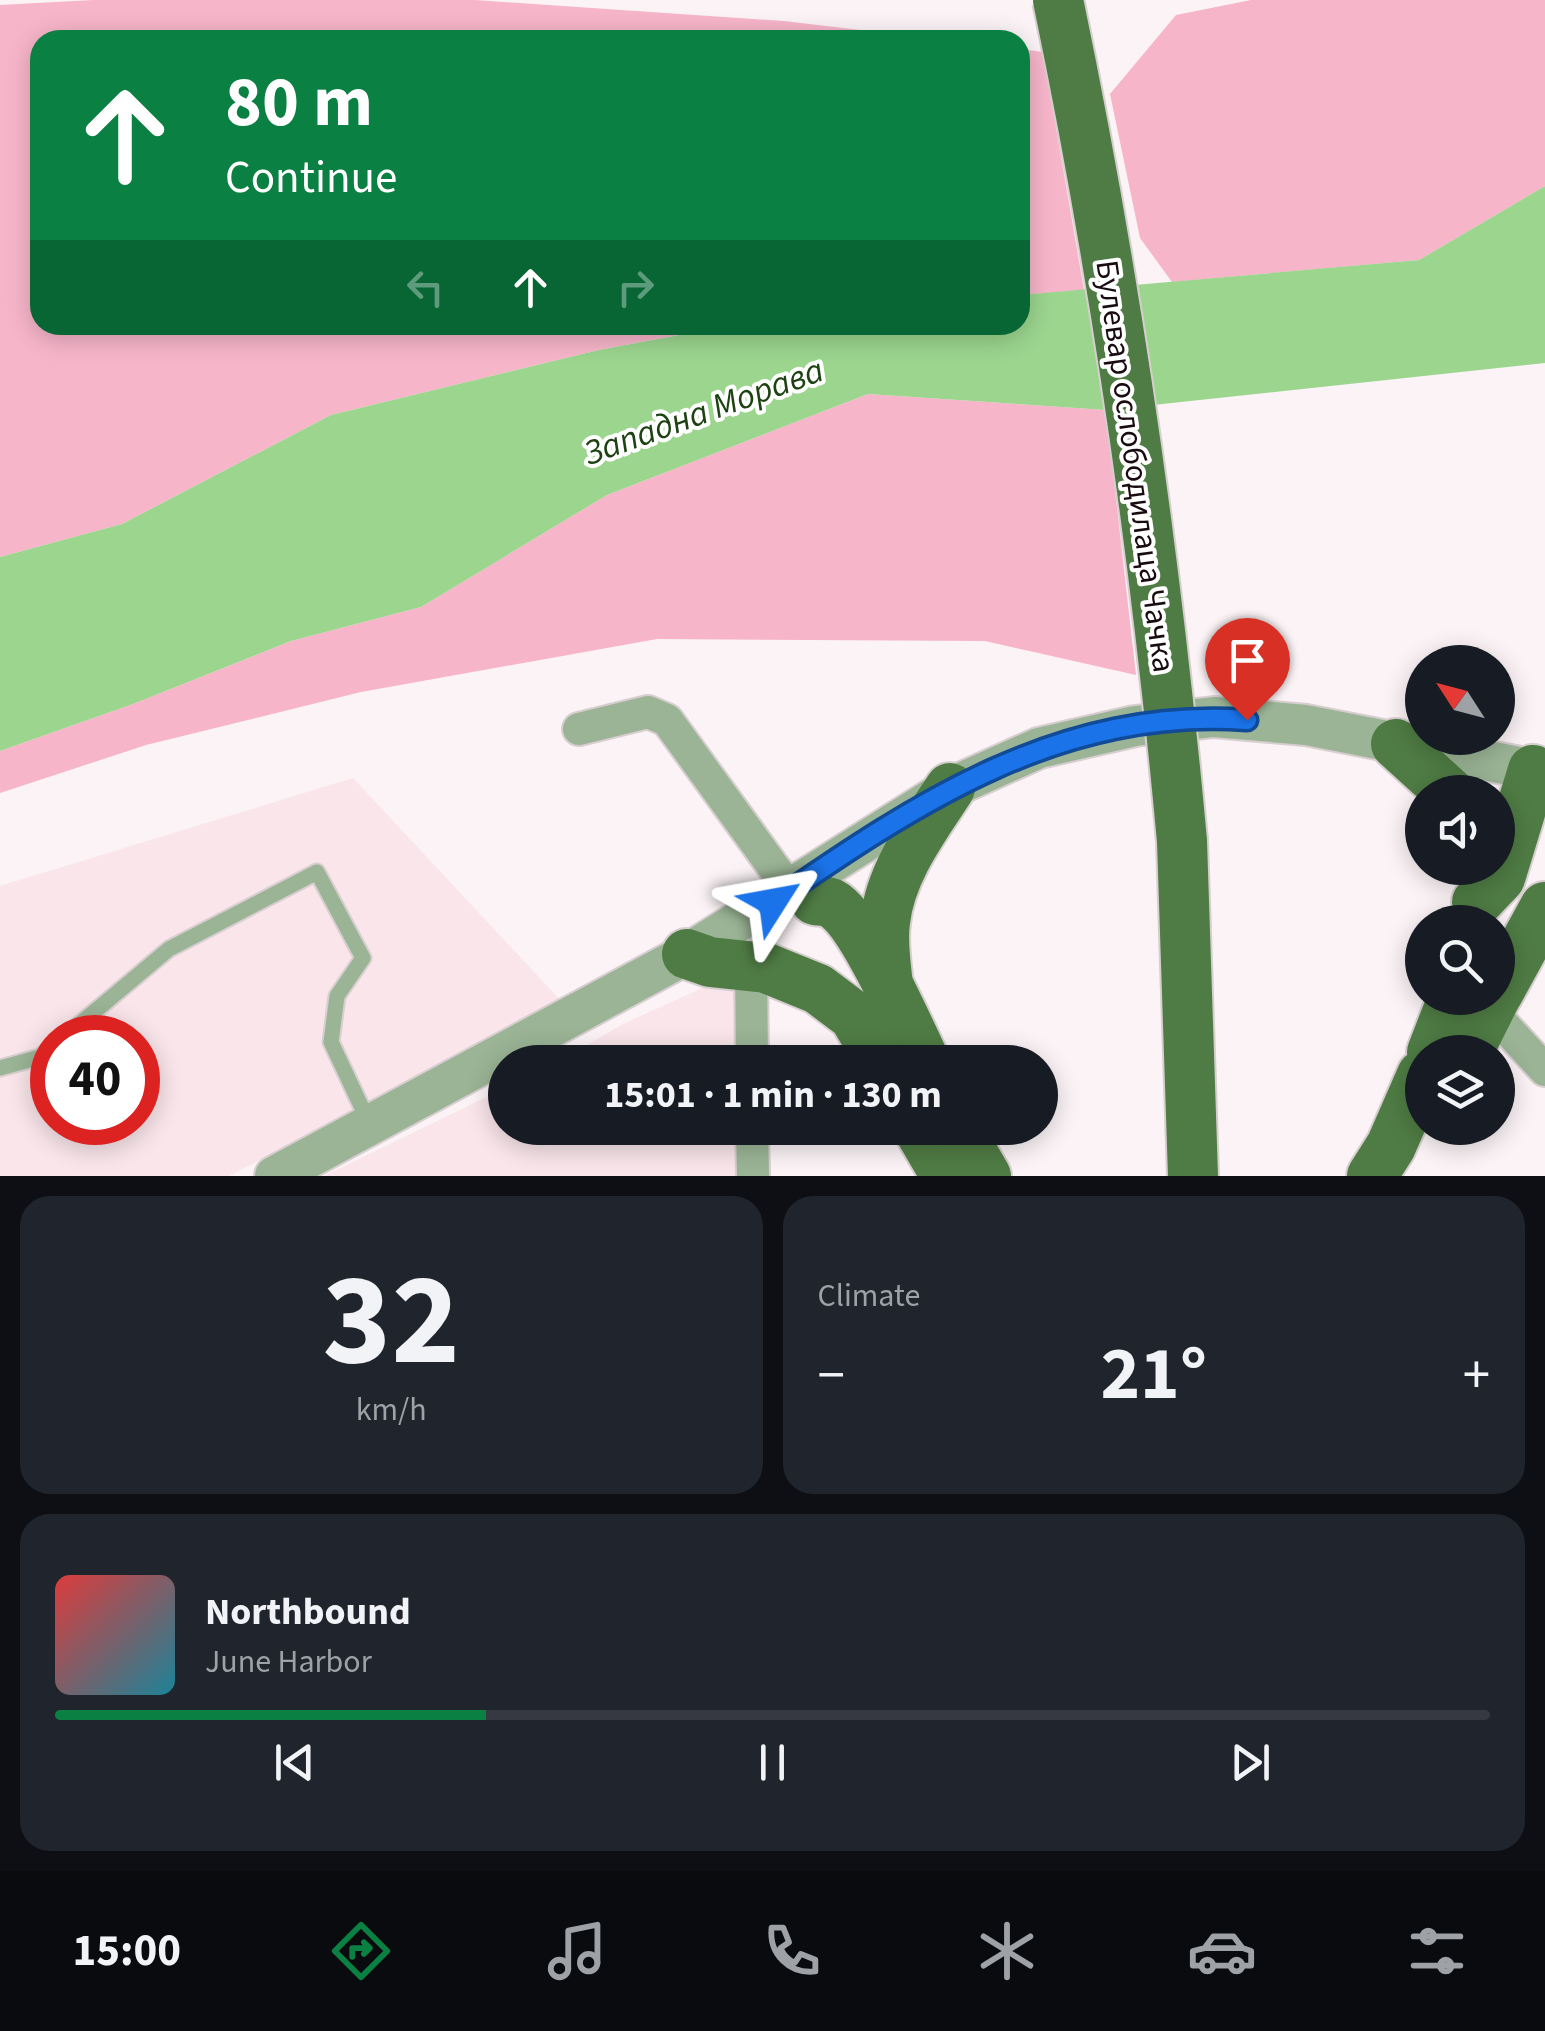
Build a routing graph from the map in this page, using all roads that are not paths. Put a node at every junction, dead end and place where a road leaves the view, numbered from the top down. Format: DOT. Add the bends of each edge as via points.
graph roads {
  1 [pos="1058,0"];
  2 [pos="579,729"];
  3 [pos="1396,744"];
  4 [pos="1539,771"];
  5 [pos="1433,775"];
  6 [pos="950,788"];
  7 [pos="805,889"];
  8 [pos="1478,897"];
  9 [pos="1545,907"];
  10 [pos="686,954"];
  11 [pos="1515,955"];
  12 [pos="751,966"];
  13 [pos="871,1001"];
  14 [pos="91,1015"];
  15 [pos="1475,1015"];
  16 [pos="1486,1015"];
  17 [pos="1452,1035"];
  18 [pos="752,1045"];
  19 [pos="878,1045"];
  20 [pos="910,1045"];
  21 [pos="30,1060"];
  22 [pos="1188,1064"];
  23 [pos="0,1068"];
  24 [pos="1545,1070"];
  25 [pos="1405,1117"];
  26 [pos="370,1125"];
  27 [pos="752,1145"];
  28 [pos="928,1145"];
  29 [pos="968,1145"];
  30 [pos="1424,1145"];
  31 [pos="275,1176"];
  32 [pos="752,1176"];
  33 [pos="946,1176"];
  34 [pos="986,1176"];
  35 [pos="1164,1176"];
  36 [pos="1193,1176"];
  37 [pos="1228,1176"];
  38 [pos="1372,1176"];
  39 [pos="1408,1176"];
  1 -- 22 [label="main road, Булевар ослободилаца Чачка, bridge" via="1135,426 1162,632 1182,841"];
  2 -- 7 [label="street" via="648,712 667,720"];
  3 -- 4 [label="street"];
  3 -- 5 [label="main road"];
  3 -- 6 [label="street" via="1214,717 1039,748"];
  4 -- 8 [label="main road" via="1500,878"];
  6 -- 7 [label="street"];
  6 -- 13 [label="main road" via="906,859 888,904"];
  7 -- 10 [label="street"];
  7 -- 13 [label="main road" via="832,904 854,928"];
  9 -- 11 [label="main road"];
  10 -- 12 [label="main road"];
  10 -- 26 [label="street"];
  12 -- 13 [label="main road"];
  12 -- 18 [label="street"];
  13 -- 19 [label="main road"];
  13 -- 20 [label="main road"];
  14 -- 26 [label="lane" via="168,948 316,872 363,958 337,996 331,1042"];
  15 -- 17 [label="main road"];
  16 -- 24 [label="street"];
  21 -- 23 [label="lane"];
  22 -- 35 [label="main road" via="1176,1096"];
  22 -- 36 [label="main road, Булевар ослободилаца Чачка"];
  22 -- 37 [label="main road" via="1206,1097"];
  25 -- 38 [label="main road"];
  26 -- 31 [label="street"];
  27 -- 32 [label="street"];
  28 -- 33 [label="main road"];
  29 -- 34 [label="main road"];
  30 -- 39 [label="main road"];
}
